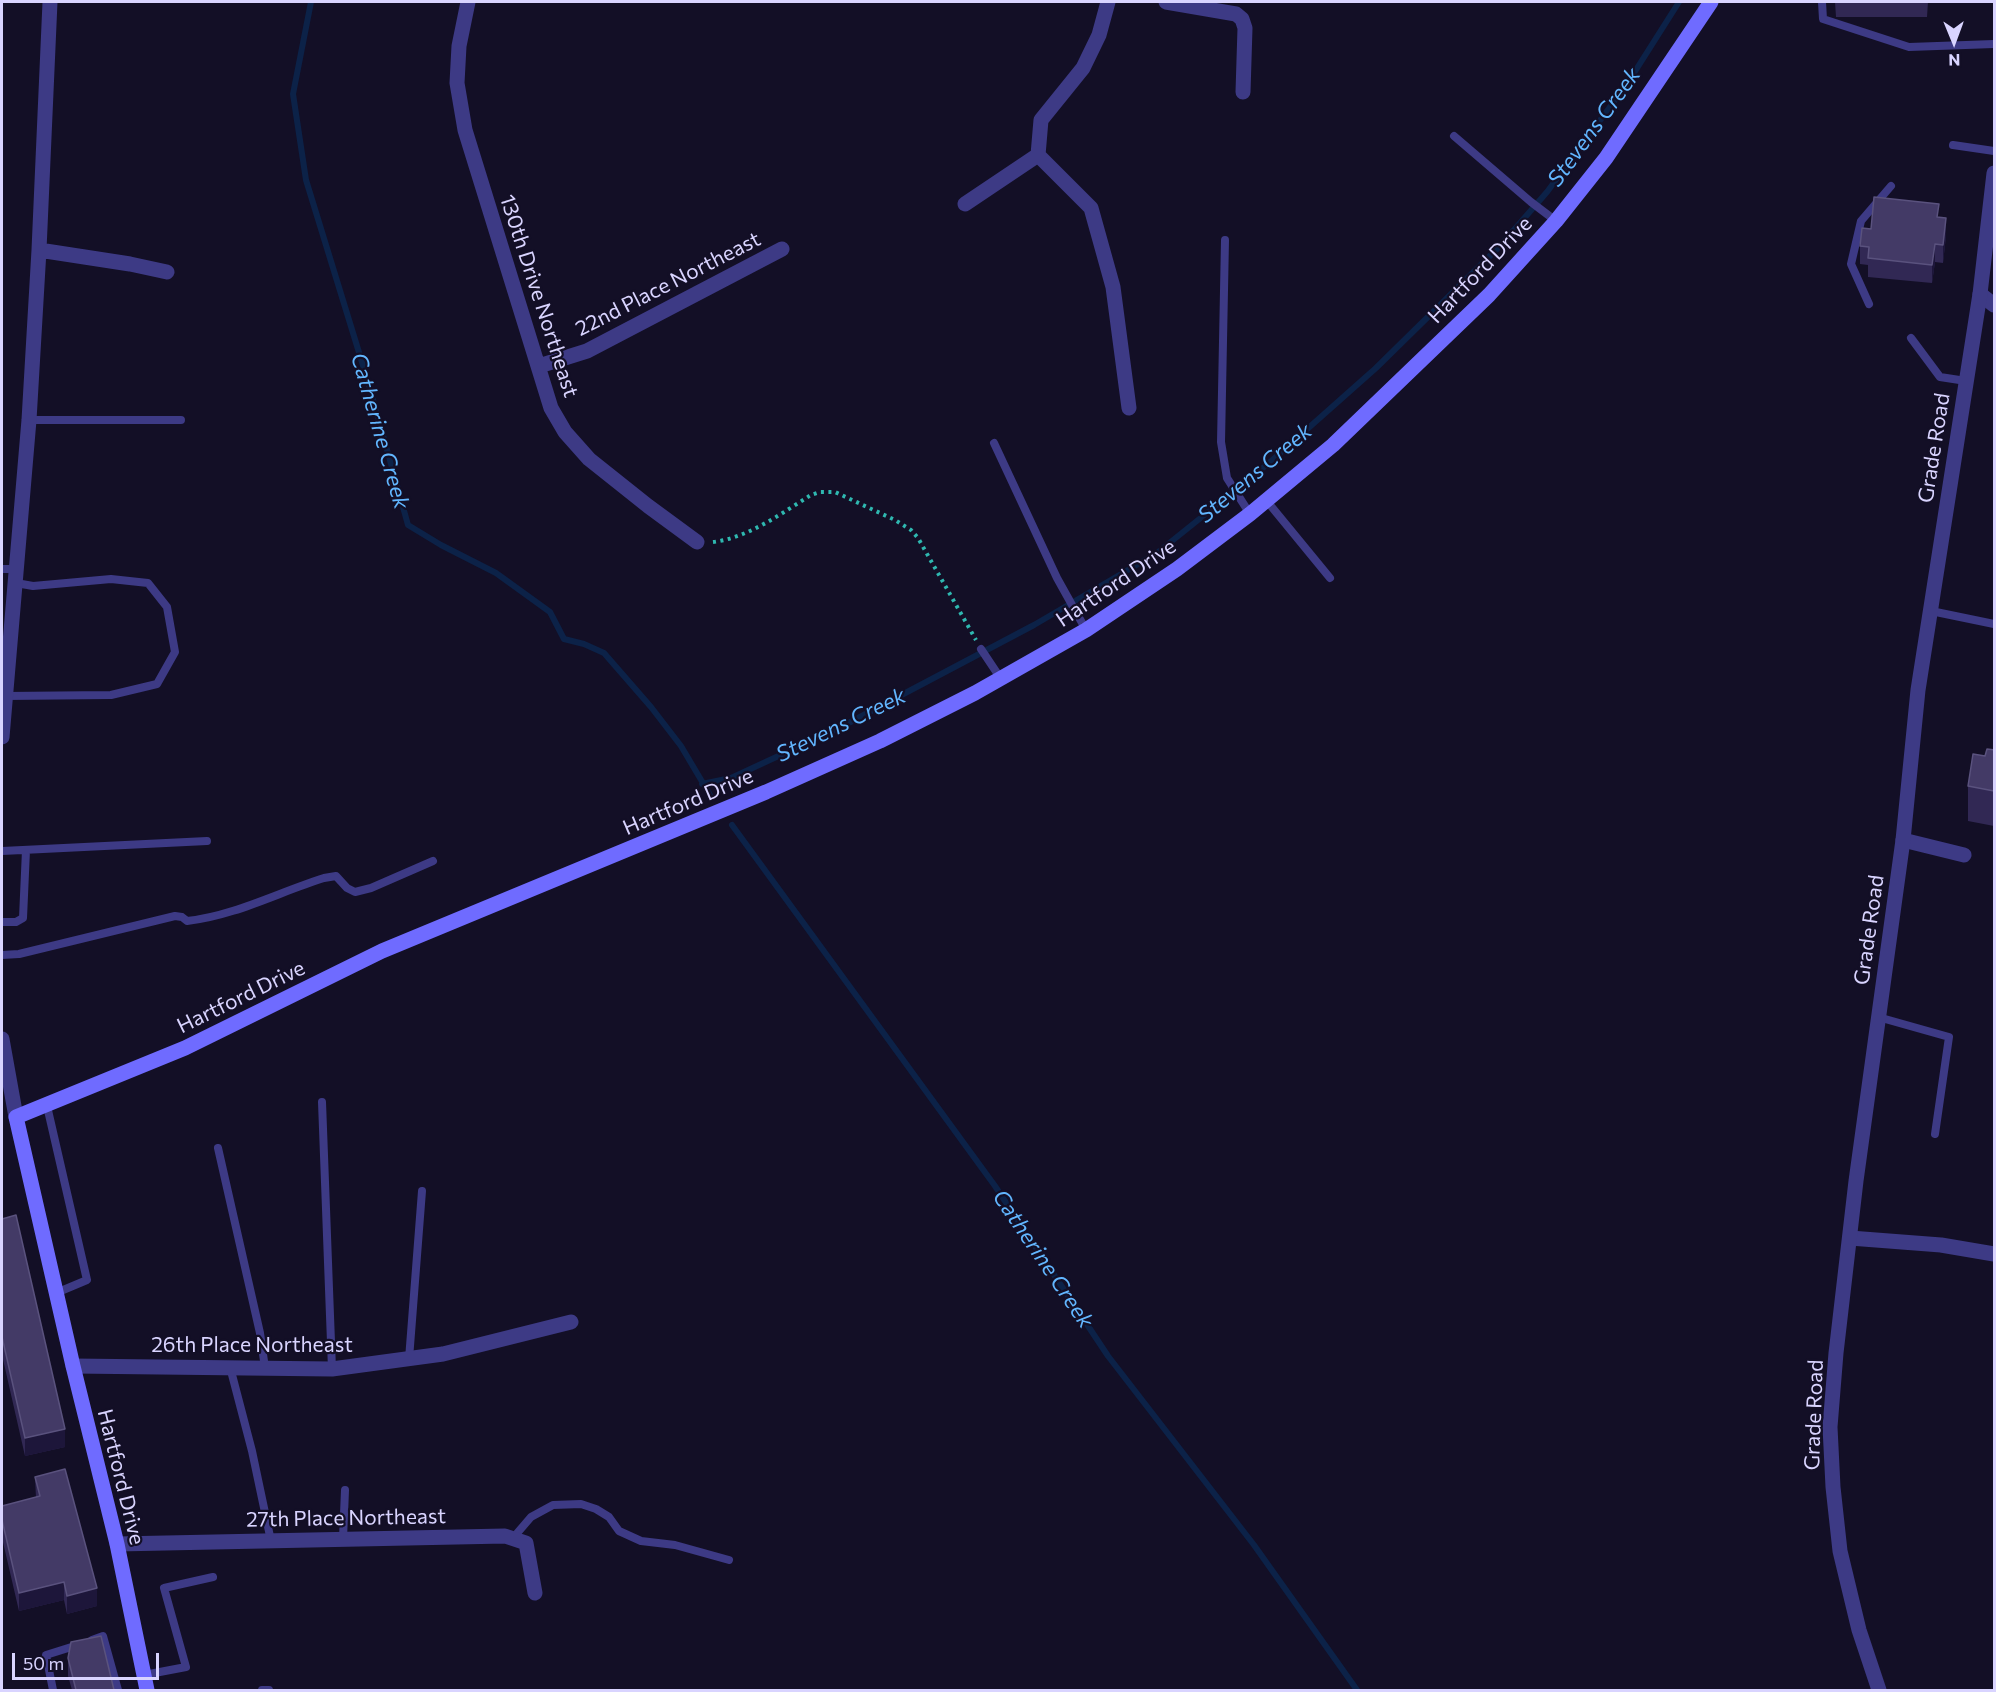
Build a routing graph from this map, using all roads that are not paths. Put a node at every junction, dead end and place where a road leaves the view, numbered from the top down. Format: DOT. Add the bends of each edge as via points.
graph roads {
  1 [pos="50,2"];
  2 [pos="468,2"];
  3 [pos="1108,2"];
  4 [pos="1166,2"];
  5 [pos="1711,2"];
  6 [pos="1822,2"];
  7 [pos="1995,44"];
  8 [pos="1242,92"];
  9 [pos="1454,136"];
  10 [pos="1953,145"];
  11 [pos="1995,151"];
  12 [pos="1038,154"];
  13 [pos="1995,173"];
  14 [pos="1891,186"];
  15 [pos="965,204"];
  16 [pos="1992,216"];
  17 [pos="1556,221"];
  18 [pos="1225,240"];
  19 [pos="782,249"];
  20 [pos="39,250"];
  21 [pos="167,272"];
  22 [pos="1980,294"];
  23 [pos="1869,304"];
  24 [pos="1995,305"];
  25 [pos="1911,338"];
  26 [pos="539,366"];
  27 [pos="1966,381"];
  28 [pos="1129,408"];
  29 [pos="29,420"];
  30 [pos="181,420"];
  31 [pos="994,443"];
  32 [pos="1266,500"];
  33 [pos="1246,509"];
  34 [pos="697,542"];
  35 [pos="2,569"];
  36 [pos="17,576"];
  37 [pos="1330,578"];
  38 [pos="1930,611"];
  39 [pos="1995,624"];
  40 [pos="1086,630"];
  41 [pos="981,650"];
  42 [pos="5,665"];
  43 [pos="1001,679"];
  44 [pos="5,696"];
  45 [pos="2,737"];
  46 [pos="1903,840"];
  47 [pos="207,841"];
  48 [pos="26,850"];
  49 [pos="2,851"];
  50 [pos="1964,855"];
  51 [pos="433,861"];
  52 [pos="2,922"];
  53 [pos="2,955"];
  54 [pos="1878,1017"];
  55 [pos="2,1039"];
  56 [pos="322,1102"];
  57 [pos="47,1106"];
  58 [pos="16,1117"];
  59 [pos="1935,1134"];
  60 [pos="218,1148"];
  61 [pos="422,1191"];
  62 [pos="1850,1238"];
  63 [pos="1995,1254"];
  64 [pos="56,1293"];
  65 [pos="571,1322"];
  66 [pos="409,1359"];
  67 [pos="73,1366"];
  68 [pos="230,1367"];
  69 [pos="265,1368"];
  70 [pos="332,1369"];
  71 [pos="345,1490"];
  72 [pos="343,1539"];
  73 [pos="513,1539"];
  74 [pos="271,1541"];
  75 [pos="117,1544"];
  76 [pos="729,1560"];
  77 [pos="213,1576"];
  78 [pos="535,1593"];
  79 [pos="143,1675"];
  80 [pos="53,1690"];
  81 [pos="118,1690"];
  82 [pos="147,1690"];
  83 [pos="262,1690"];
  84 [pos="269,1690"];
  85 [pos="1879,1690"];
  1 -- 20 [label="street"];
  2 -- 26 [label="street, 130th Drive Northeast" via="457,83 465,130"];
  3 -- 12 [label="street" via="1099,35 1083,68 1041,120"];
  4 -- 8 [label="street" via="1236,14 1242,19"];
  5 -- 17 [label="main road, Hartford Drive" via="1606,158"];
  6 -- 7 [label="lane" via="1822,19 1909,46"];
  9 -- 17 [label="lane"];
  10 -- 11 [label="lane"];
  12 -- 15 [label="street"];
  12 -- 28 [label="street" via="1091,208 1113,287"];
  13 -- 16 [label="street, Grade Road"];
  14 -- 23 [label="lane" via="1861,221 1851,264"];
  16 -- 22 [label="street, Grade Road"];
  17 -- 32 [label="main road, Hartford Drive" via="1489,295 1333,445"];
  18 -- 33 [label="lane" via="1221,442 1227,478"];
  19 -- 26 [label="street, 22nd Place Northeast" via="587,351"];
  20 -- 21 [label="street"];
  20 -- 29 [label="street"];
  22 -- 24 [label="street"];
  22 -- 27 [label="street, Grade Road"];
  25 -- 27 [label="lane" via="1940,377"];
  26 -- 34 [label="street, 130th Drive Northeast" via="551,408 565,432 589,459"];
  27 -- 38 [label="street, Grade Road"];
  29 -- 30 [label="lane"];
  29 -- 36 [label="street"];
  31 -- 40 [label="lane"];
  32 -- 33 [label="main road, Hartford Drive"];
  32 -- 37 [label="lane"];
  33 -- 40 [label="main road, Hartford Drive" via="1177,569"];
  35 -- 36 [label="lane"];
  36 -- 42 [label="street"];
  36 -- 44 [label="lane" via="33,586 111,579 148,583 167,607 175,652 157,684 111,695"];
  38 -- 39 [label="lane"];
  38 -- 46 [label="street, Grade Road"];
  40 -- 43 [label="main road, Hartford Drive"];
  41 -- 43 [label="lane"];
  42 -- 44 [label="street"];
  43 -- 57 [label="main road, Hartford Drive" via="880,741 382,951 185,1048"];
  44 -- 45 [label="street"];
  46 -- 50 [label="street"];
  46 -- 54 [label="street, Grade Road"];
  47 -- 48 [label="lane"];
  48 -- 49 [label="lane"];
  48 -- 52 [label="lane" via="23,918"];
  51 -- 53 [label="lane" via="356,892 336,876 324,878 204,920 187,921 175,916"];
  54 -- 59 [label="lane" via="1949,1037"];
  54 -- 62 [label="street, Grade Road"];
  55 -- 58 [label="street"];
  56 -- 70 [label="lane"];
  57 -- 58 [label="main road, Hartford Drive"];
  57 -- 64 [label="lane" via="87,1280"];
  58 -- 64 [label="main road, Hartford Drive"];
  60 -- 69 [label="lane"];
  61 -- 66 [label="lane"];
  62 -- 63 [label="street" via="1941,1245"];
  62 -- 85 [label="street, Grade Road" via="1830,1427 1833,1487 1840,1551 1859,1630"];
  64 -- 67 [label="main road, Hartford Drive"];
  65 -- 66 [label="street, 26th Place Northeast"];
  66 -- 70 [label="street, 26th Place Northeast"];
  67 -- 68 [label="street, 26th Place Northeast"];
  67 -- 75 [label="main road, Hartford Drive"];
  68 -- 69 [label="street, 26th Place Northeast"];
  68 -- 74 [label="lane"];
  69 -- 70 [label="street, 26th Place Northeast"];
  71 -- 72 [label="lane"];
  72 -- 73 [label="street, 27th Place Northeast"];
  72 -- 74 [label="street, 27th Place Northeast"];
  73 -- 76 [label="lane" via="531,1517 553,1505 581,1503 603,1513 619,1531 640,1541 675,1545"];
  73 -- 78 [label="street" via="526,1543"];
  74 -- 75 [label="street, 27th Place Northeast"];
  75 -- 79 [label="main road, Hartford Drive"];
  77 -- 79 [label="lane" via="164,1588 186,1667"];
  79 -- 82 [label="main road, Hartford Drive"];
  80 -- 81 [label="lane" via="46,1654 103,1636"];
  83 -- 84 [label="lane"];
}
